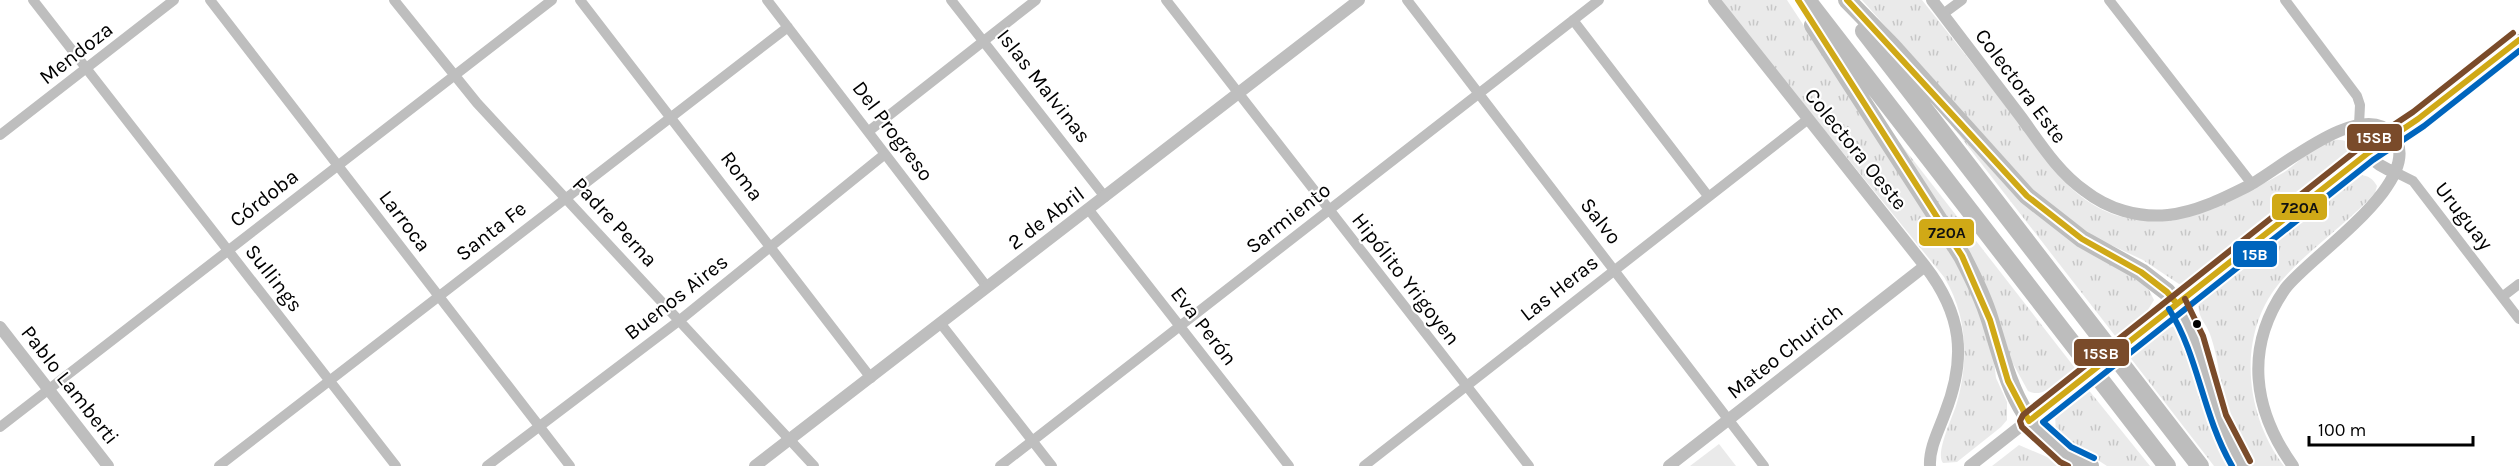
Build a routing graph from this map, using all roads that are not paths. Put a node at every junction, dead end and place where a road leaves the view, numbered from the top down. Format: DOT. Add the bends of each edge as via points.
graph roads {
  1 [pos="33,0"];
  2 [pos="174,0"];
  3 [pos="210,0"];
  4 [pos="394,0"];
  5 [pos="552,0"];
  6 [pos="580,0"];
  7 [pos="767,0"];
  8 [pos="951,0"];
  9 [pos="1036,0"];
  10 [pos="1166,0"];
  11 [pos="1359,0"];
  12 [pos="1407,0"];
  13 [pos="1599,0"];
  14 [pos="1714,0"];
  15 [pos="1798,0"];
  16 [pos="1807,0"];
  17 [pos="1840,0"];
  18 [pos="1847,0"];
  19 [pos="1932,0"];
  20 [pos="1962,0"];
  21 [pos="2109,0"];
  22 [pos="2285,0"];
  23 [pos="1943,15"];
  24 [pos="1573,20"];
  25 [pos="788,27"];
  26 [pos="2519,40"];
  27 [pos="984,42"];
  28 [pos="87,69"];
  29 [pos="454,76"];
  30 [pos="1479,94"];
  31 [pos="1238,95"];
  32 [pos="671,116"];
  33 [pos="1807,120"];
  34 [pos="2359,125"];
  35 [pos="869,131"];
  36 [pos="0,135"];
  37 [pos="2394,136"];
  38 [pos="2368,153"];
  39 [pos="885,154"];
  40 [pos="338,165"];
  41 [pos="2395,172"];
  42 [pos="2252,184"];
  43 [pos="1708,196"];
  44 [pos="1105,197"];
  45 [pos="566,198"];
  46 [pos="1089,210"];
  47 [pos="1329,211"];
  48 [pos="772,247"];
  49 [pos="228,251"];
  50 [pos="1926,266"];
  51 [pos="1614,270"];
  52 [pos="2519,284"];
  53 [pos="987,287"];
  54 [pos="438,296"];
  55 [pos="2502,297"];
  56 [pos="2177,304"];
  57 [pos="2519,319"];
  58 [pos="680,320"];
  59 [pos="941,324"];
  60 [pos="0,327"];
  61 [pos="1181,328"];
  62 [pos="871,378"];
  63 [pos="330,381"];
  64 [pos="1465,386"];
  65 [pos="49,389"];
  66 [pos="1729,420"];
  67 [pos="2029,421"];
  68 [pos="0,427"];
  69 [pos="538,427"];
  70 [pos="789,439"];
  71 [pos="1032,440"];
  72 [pos="1929,462"];
  73 [pos="108,466"];
  74 [pos="219,466"];
  75 [pos="396,466"];
  76 [pos="487,466"];
  77 [pos="570,466"];
  78 [pos="755,466"];
  79 [pos="814,466"];
  80 [pos="1000,466"];
  81 [pos="1052,466"];
  82 [pos="1289,466"];
  83 [pos="1364,466"];
  84 [pos="1529,466"];
  85 [pos="1669,466"];
  86 [pos="1764,466"];
  87 [pos="1970,466"];
  88 [pos="2090,466"];
  89 [pos="2166,466"];
  90 [pos="2200,466"];
  91 [pos="2242,466"];
  92 [pos="2294,466"];
  1 -- 28 [label="street, Sullings"];
  2 -- 28 [label="street, Mendoza"];
  3 -- 40 [label="street, Larroca"];
  4 -- 29 [label="street, Padre Perna"];
  5 -- 29 [label="street, Córdoba"];
  6 -- 32 [label="street, Roma"];
  7 -- 25 [label="street, Del Progreso"];
  8 -- 27 [label="street, Islas Malvinas"];
  9 -- 27 [label="street"];
  10 -- 31 [label="street, Hipólito Yrigoyen"];
  11 -- 31 [label="street, 2 de Abril"];
  12 -- 30 [label="street, Salvo"];
  13 -- 24 [label="street, Sarmiento"];
  14 -- 33 [label="street, Colectora Oeste"];
  15 -- 67 [label="highway" via="1962,256 1990,320 2008,381"];
  16 -- 89 [label="highway"];
  17 -- 90 [label="highway"];
  18 -- 56 [label="highway" via="2027,196 2082,239 2141,272"];
  19 -- 23 [label="street, Colectora Este"];
  20 -- 23 [label="street"];
  21 -- 42 [label="street"];
  22 -- 34 [label="street" via="2357,96"];
  23 -- 42 [label="street, Colectora Este" via="2058,167 2084,191 2105,203 2121,211 2146,215 2188,212"];
  24 -- 30 [label="street, Sarmiento"];
  24 -- 43 [label="street"];
  25 -- 32 [label="street, Santa Fe"];
  25 -- 35 [label="street, Del Progreso"];
  26 -- 37 [label="street"];
  27 -- 35 [label="street"];
  27 -- 44 [label="street, Islas Malvinas"];
  28 -- 36 [label="street, Mendoza"];
  28 -- 49 [label="street, Sullings"];
  29 -- 40 [label="street, Córdoba"];
  29 -- 45 [label="street, Padre Perna"];
  30 -- 47 [label="street, Sarmiento"];
  30 -- 51 [label="street, Salvo"];
  31 -- 44 [label="street, 2 de Abril"];
  31 -- 47 [label="street, Hipólito Yrigoyen"];
  32 -- 45 [label="street, Santa Fe"];
  32 -- 48 [label="street, Roma"];
  33 -- 43 [label="street, Las Heras"];
  33 -- 50 [label="street, Colectora Oeste"];
  34 -- 37 [label="street" via="2374,124"];
  34 -- 38 [label="street" via="2358,135"];
  34 -- 42 [label="street, Colectora Este" via="2316,141"];
  35 -- 39 [label="street, Del Progreso"];
  37 -- 38 [label="street"];
  37 -- 41 [label="street" via="2398,152"];
  38 -- 41 [label="street" via="2384,169"];
  38 -- 56 [label="street"];
  39 -- 48 [label="street, Buenos Aires"];
  39 -- 53 [label="street, Del Progreso"];
  40 -- 49 [label="street, Córdoba"];
  40 -- 54 [label="street, Larroca"];
  41 -- 55 [label="street, Uruguay" via="2413,181"];
  41 -- 92 [label="street" via="2373,207 2286,287 2264,331 2258,369 2260,393 2274,440"];
  43 -- 51 [label="street, Las Heras"];
  44 -- 46 [label="street, 2 de Abril"];
  45 -- 54 [label="street, Santa Fe"];
  45 -- 58 [label="street, Padre Perna"];
  46 -- 53 [label="street, 2 de Abril"];
  46 -- 61 [label="street, Eva Perón"];
  47 -- 61 [label="street, Sarmiento"];
  47 -- 64 [label="street, Hipólito Yrigoyen"];
  48 -- 58 [label="street, Buenos Aires"];
  48 -- 62 [label="street, Roma"];
  49 -- 63 [label="street, Sullings"];
  49 -- 65 [label="street, Córdoba"];
  50 -- 66 [label="street, Mateo Churich"];
  50 -- 72 [label="street, Colectora Oeste" via="1947,298 1959,350 1952,397"];
  51 -- 64 [label="street, Las Heras"];
  51 -- 66 [label="street, Salvo"];
  52 -- 55 [label="street"];
  53 -- 59 [label="street, 2 de Abril"];
  54 -- 63 [label="street, Santa Fe"];
  54 -- 69 [label="street, Larroca"];
  55 -- 57 [label="street, Uruguay"];
  56 -- 67 [label="street"];
  56 -- 91 [label="highway" via="2201,354 2220,424"];
  58 -- 69 [label="street, Buenos Aires"];
  58 -- 70 [label="street, Padre Perna"];
  59 -- 62 [label="street, 2 de Abril"];
  59 -- 71 [label="street"];
  60 -- 65 [label="street, Pablo Lamberti"];
  61 -- 71 [label="street, Sarmiento"];
  61 -- 82 [label="street, Eva Perón"];
  62 -- 70 [label="street, 2 de Abril"];
  63 -- 74 [label="street, Santa Fe"];
  63 -- 75 [label="street, Sullings"];
  64 -- 83 [label="street, Las Heras"];
  64 -- 84 [label="street, Hipólito Yrigoyen"];
  65 -- 68 [label="street, Córdoba"];
  65 -- 73 [label="street, Pablo Lamberti"];
  66 -- 85 [label="street, Mateo Churich"];
  66 -- 86 [label="street, Salvo"];
  67 -- 87 [label="street"];
  67 -- 88 [label="highway" via="2066,455"];
  69 -- 76 [label="street, Buenos Aires"];
  69 -- 77 [label="street, Larroca"];
  70 -- 78 [label="street, 2 de Abril"];
  70 -- 79 [label="street, Padre Perna"];
  71 -- 80 [label="street, Sarmiento"];
  71 -- 81 [label="street"];
}
